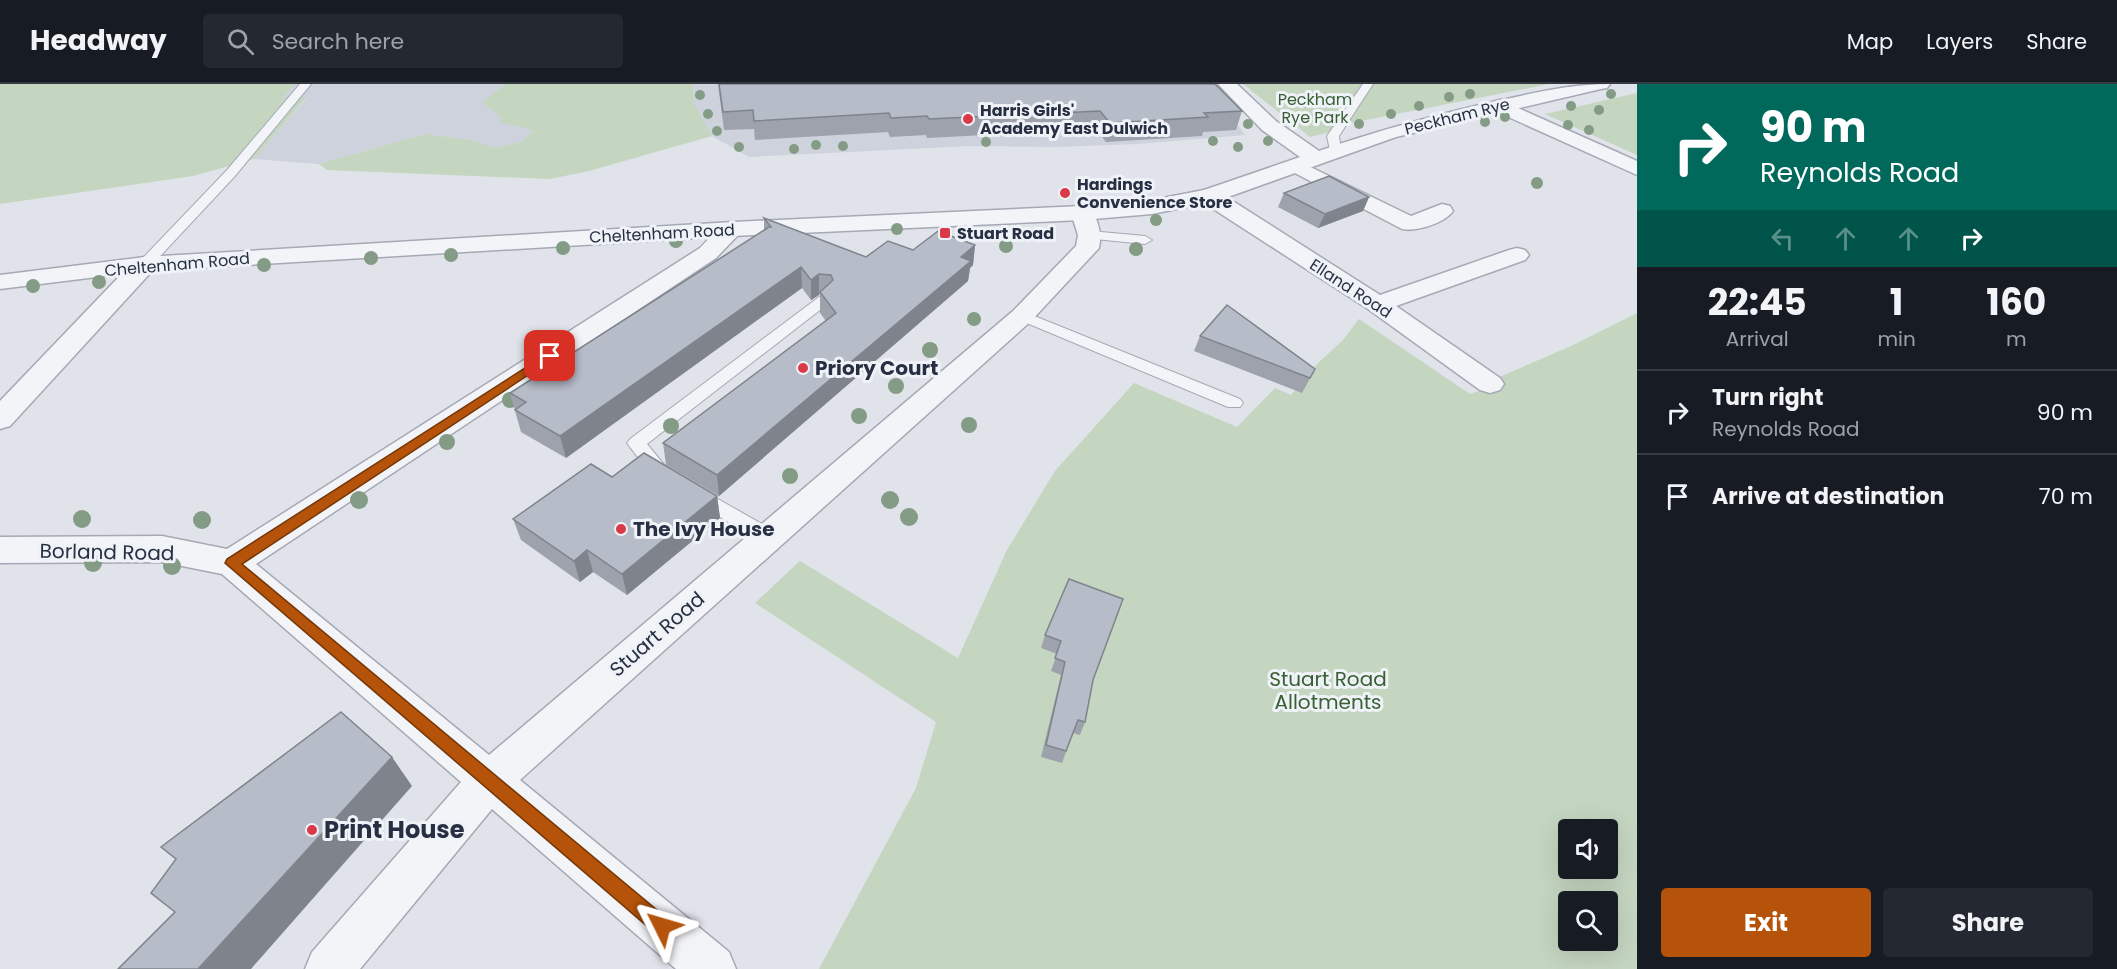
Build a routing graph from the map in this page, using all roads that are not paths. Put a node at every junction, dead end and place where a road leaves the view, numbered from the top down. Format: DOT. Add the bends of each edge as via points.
graph roads {
  1 [pos="306,84"];
  2 [pos="1227,84"];
  3 [pos="1368,84"];
  4 [pos="1601,84"];
  5 [pos="1500,105"];
  6 [pos="1326,155"];
  7 [pos="1296,166"];
  8 [pos="1637,169"];
  9 [pos="1209,196"];
  10 [pos="1442,211"];
  11 [pos="1086,224"];
  12 [pos="733,229"];
  13 [pos="1145,240"];
  14 [pos="1517,255"];
  15 [pos="145,264"];
  16 [pos="0,282"];
  17 [pos="824,300"];
  18 [pos="1377,304"];
  19 [pos="1022,316"];
  20 [pos="1490,384"];
  21 [pos="1234,403"];
  22 [pos="0,419"];
  23 [pos="769,537"];
  24 [pos="0,550"];
  25 [pos="232,563"];
  26 [pos="490,780"];
  27 [pos="329,969"];
  28 [pos="712,969"];
  1 -- 15 [label="lane" via="231,173"];
  2 -- 6 [label="street" via="1297,148"];
  3 -- 6 [label="lane" via="1333,136"];
  4 -- 5 [label="street, Peckham Rye"];
  5 -- 6 [label="street, Peckham Rye" via="1389,133"];
  5 -- 8 [label="street"];
  6 -- 7 [label="street, Cheltenham Road"];
  7 -- 9 [label="street, Cheltenham Road"];
  7 -- 10 [label="street" via="1410,224"];
  9 -- 11 [label="street, Cheltenham Road"];
  9 -- 18 [label="street, Elland Road"];
  11 -- 12 [label="street, Cheltenham Road"];
  11 -- 13 [label="lane"];
  11 -- 19 [label="street, Stuart Road" via="1086,248"];
  12 -- 15 [label="street, Cheltenham Road"];
  12 -- 25 [label="street" via="708,253"];
  14 -- 18 [label="street"];
  15 -- 16 [label="street, Cheltenham Road"];
  15 -- 22 [label="street"];
  17 -- 23 [label="lane" via="636,443 659,472"];
  18 -- 20 [label="street, Elland Road"];
  19 -- 21 [label="lane"];
  19 -- 23 [label="street, Stuart Road"];
  23 -- 26 [label="street, Stuart Road"];
  24 -- 25 [label="street, Borland Road" via="162,549"];
  25 -- 26 [label="street, Borland Road"];
  26 -- 27 [label="street, Stuart Road"];
  26 -- 28 [label="street, Borland Road"];
}
